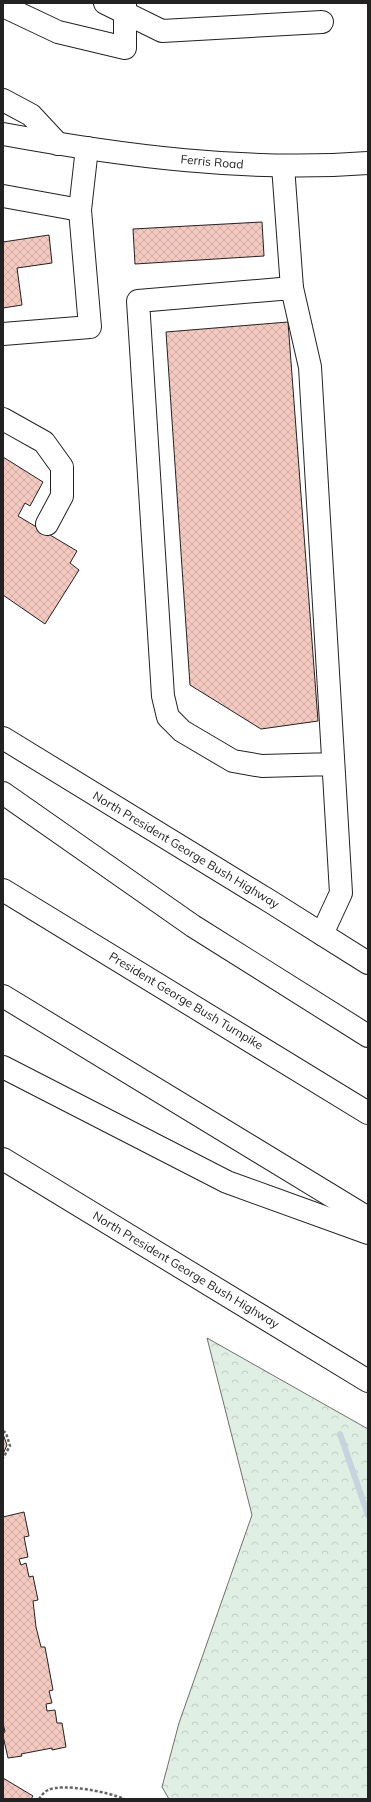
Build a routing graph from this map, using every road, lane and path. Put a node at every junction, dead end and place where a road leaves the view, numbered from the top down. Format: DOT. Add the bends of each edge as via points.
graph roads {
  1 [pos="105,3"];
  2 [pos="3,6"];
  3 [pos="125,8"];
  4 [pos="322,22"];
  5 [pos="3,100"];
  6 [pos="3,134"];
  7 [pos="58,144"];
  8 [pos="87,148"];
  9 [pos="368,163"];
  10 [pos="283,166"];
  11 [pos="3,196"];
  12 [pos="80,210"];
  13 [pos="292,288"];
  14 [pos="3,334"];
  15 [pos="3,419"];
  16 [pos="47,524"];
  17 [pos="3,738"];
  18 [pos="333,764"];
  19 [pos="3,793"];
  20 [pos="3,890"];
  21 [pos="322,934"];
  22 [pos="368,964"];
  23 [pos="3,996"];
  24 [pos="368,1036"];
  25 [pos="3,1067"];
  26 [pos="368,1112"];
  27 [pos="3,1159"];
  28 [pos="368,1218"];
  29 [pos="368,1233"];
  30 [pos="368,1381"];
  31 [pos="3,1432"];
  32 [pos="3,1458"];
  33 [pos="39,1799"];
  34 [pos="124,1799"];
  1 -- 3 [label="main road"];
  2 -- 3 [label="main road" via="58,32 125,48"];
  3 -- 4 [label="main road" via="162,31"];
  5 -- 7 [label="main road" via="31,115"];
  6 -- 7 [label="main road, Ferris Road"];
  7 -- 8 [label="main road, Ferris Road"];
  8 -- 10 [label="main road, Ferris Road" via="144,156"];
  8 -- 12 [label="main road"];
  9 -- 10 [label="main road, Ferris Road"];
  10 -- 13 [label="main road"];
  11 -- 12 [label="main road"];
  12 -- 14 [label="main road" via="90,327"];
  13 -- 18 [label="main road" via="310,367"];
  13 -- 18 [label="main road" via="138,301 163,696 168,717 182,731 233,762 262,766"];
  15 -- 16 [label="main road" via="44,442 62,467 62,496"];
  17 -- 21 [label="main road, North President George Bush Highway"];
  18 -- 21 [label="main road" via="341,893"];
  19 -- 24 [label="main road" via="193,926"];
  20 -- 26 [label="main road, President George Bush Turnpike"];
  21 -- 22 [label="main road, North President George Bush Highway"];
  23 -- 28 [label="main road"];
  25 -- 29 [label="main road" via="227,1182"];
  27 -- 30 [label="main road, North President George Bush Highway"];
  31 -- 32 [label="path" via="6,1433 10,1446"];
  33 -- 34 [label="path" via="47,1790 57,1788 83,1789"];
}
